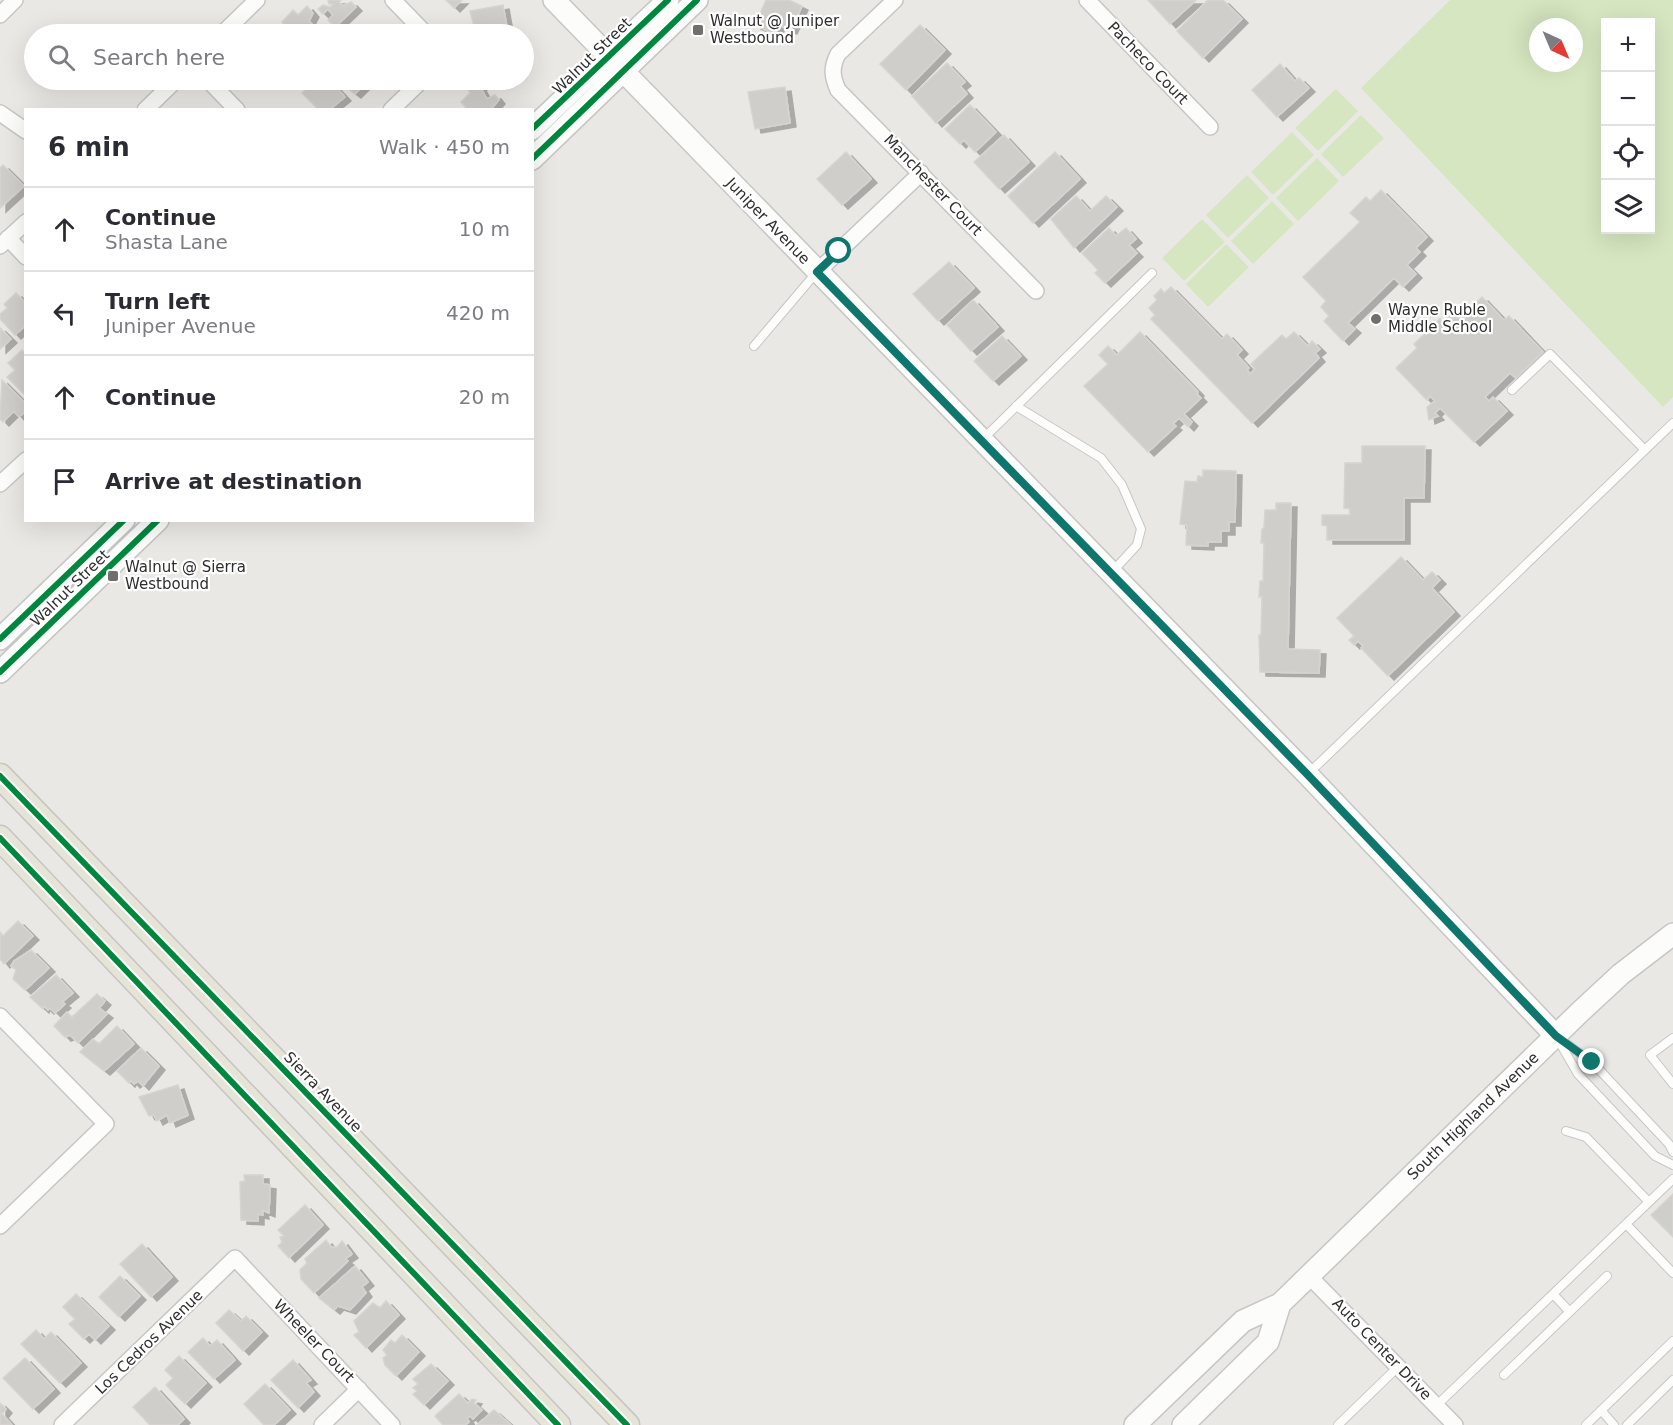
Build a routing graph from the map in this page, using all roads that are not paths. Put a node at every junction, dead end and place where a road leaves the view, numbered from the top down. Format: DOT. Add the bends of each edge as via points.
graph roads {
  1 [pos="15,0"];
  2 [pos="257,0"];
  3 [pos="393,0"];
  4 [pos="554,0"];
  5 [pos="668,0"];
  6 [pos="697,0"];
  7 [pos="895,0"];
  8 [pos="1087,0"];
  9 [pos="0,15"];
  10 [pos="232,24"];
  11 [pos="416,24"];
  12 [pos="616,64"];
  13 [pos="166,90"];
  14 [pos="218,90"];
  15 [pos="412,90"];
  16 [pos="147,108"];
  17 [pos="235,108"];
  18 [pos="393,108"];
  19 [pos="0,113"];
  20 [pos="534,127"];
  21 [pos="1210,127"];
  22 [pos="24,130"];
  23 [pos="534,157"];
  24 [pos="921,172"];
  25 [pos="24,224"];
  26 [pos="4,242"];
  27 [pos="24,256"];
  28 [pos="817,272"];
  29 [pos="1152,273"];
  30 [pos="1036,291"];
  31 [pos="754,345"];
  32 [pos="1512,390"];
  33 [pos="1016,406"];
  34 [pos="1673,423"];
  35 [pos="983,439"];
  36 [pos="1644,449"];
  37 [pos="24,462"];
  38 [pos="0,484"];
  39 [pos="122,522"];
  40 [pos="156,522"];
  41 [pos="1111,573"];
  42 [pos="0,639"];
  43 [pos="0,672"];
  44 [pos="1307,774"];
  45 [pos="0,776"];
  46 [pos="0,838"];
  47 [pos="1673,934"];
  48 [pos="0,1016"];
  49 [pos="1556,1036"];
  50 [pos="1673,1038"];
  51 [pos="1673,1084"];
  52 [pos="1566,1131"];
  53 [pos="1673,1152"];
  54 [pos="1673,1165"];
  55 [pos="1673,1179"];
  56 [pos="1648,1203"];
  57 [pos="1626,1224"];
  58 [pos="0,1226"];
  59 [pos="235,1258"];
  60 [pos="1673,1274"];
  61 [pos="1308,1275"];
  62 [pos="1607,1276"];
  63 [pos="1553,1294"];
  64 [pos="1280,1304"];
  65 [pos="1569,1311"];
  66 [pos="1673,1341"];
  67 [pos="1400,1366"];
  68 [pos="1504,1375"];
  69 [pos="1673,1380"];
  70 [pos="359,1389"];
  71 [pos="1437,1406"];
  72 [pos="1601,1410"];
  73 [pos="63,1425"];
  74 [pos="322,1425"];
  75 [pos="392,1425"];
  76 [pos="558,1425"];
  77 [pos="627,1425"];
  78 [pos="1135,1425"];
  79 [pos="1183,1425"];
  80 [pos="1338,1425"];
  81 [pos="1455,1425"];
  82 [pos="1586,1425"];
  83 [pos="1614,1425"];
  84 [pos="1627,1425"];
  1 -- 9 [label="street"];
  2 -- 10 [label="street"];
  3 -- 11 [label="street"];
  4 -- 12 [label="street, Juniper Avenue"];
  5 -- 12 [label="street, Walnut Street"];
  6 -- 12 [label="street, Walnut Street"];
  7 -- 24 [label="street, Manchester Court" via="838,54 832,66 833,78 838,90"];
  8 -- 21 [label="street, Pacheco Court"];
  12 -- 20 [label="street, Walnut Street"];
  12 -- 23 [label="street, Walnut Street"];
  12 -- 28 [label="street, Juniper Avenue"];
  13 -- 16 [label="street"];
  14 -- 17 [label="street"];
  15 -- 18 [label="street"];
  19 -- 22 [label="street"];
  24 -- 28 [label="street"];
  24 -- 30 [label="street, Manchester Court"];
  25 -- 26 [label="street"];
  26 -- 27 [label="street"];
  28 -- 31 [label="lane"];
  28 -- 35 [label="street, Juniper Avenue"];
  29 -- 33 [label="lane"];
  32 -- 36 [label="lane" via="1550,354"];
  33 -- 35 [label="lane"];
  33 -- 41 [label="lane" via="1101,458 1122,485 1140,529 1139,539"];
  34 -- 36 [label="lane"];
  35 -- 41 [label="street, Juniper Avenue"];
  36 -- 44 [label="lane"];
  37 -- 38 [label="street"];
  39 -- 42 [label="street, Walnut Street"];
  40 -- 43 [label="street, Walnut Street"];
  41 -- 44 [label="street, Juniper Avenue"];
  44 -- 49 [label="street, Juniper Avenue"];
  45 -- 77 [label="main road, Sierra Avenue"];
  46 -- 76 [label="main road"];
  47 -- 49 [label="street, South Highland Avenue" via="1621,974"];
  48 -- 58 [label="street" via="106,1124"];
  49 -- 53 [label="lane" via="1592,1062"];
  49 -- 54 [label="lane" via="1578,1074 1655,1155"];
  49 -- 61 [label="street, South Highland Avenue"];
  50 -- 51 [label="lane" via="1650,1055"];
  52 -- 56 [label="lane" via="1586,1137"];
  55 -- 56 [label="lane"];
  56 -- 57 [label="lane"];
  57 -- 60 [label="lane"];
  57 -- 63 [label="lane"];
  59 -- 70 [label="street, Wheeler Court"];
  59 -- 73 [label="street, Los Cedros Avenue"];
  61 -- 64 [label="street, South Highland Avenue"];
  61 -- 67 [label="street, Auto Center Drive"];
  62 -- 65 [label="lane"];
  63 -- 65 [label="lane"];
  63 -- 71 [label="lane"];
  64 -- 78 [label="street, South Highland Avenue" via="1243,1322"];
  64 -- 79 [label="street, South Highland Avenue" via="1268,1342"];
  65 -- 68 [label="lane"];
  66 -- 72 [label="lane"];
  67 -- 71 [label="street, Auto Center Drive"];
  67 -- 80 [label="lane"];
  69 -- 84 [label="lane"];
  70 -- 74 [label="street"];
  70 -- 75 [label="street, Wheeler Court"];
  71 -- 81 [label="street, Auto Center Drive"];
  72 -- 82 [label="lane"];
  72 -- 83 [label="lane"];
}
